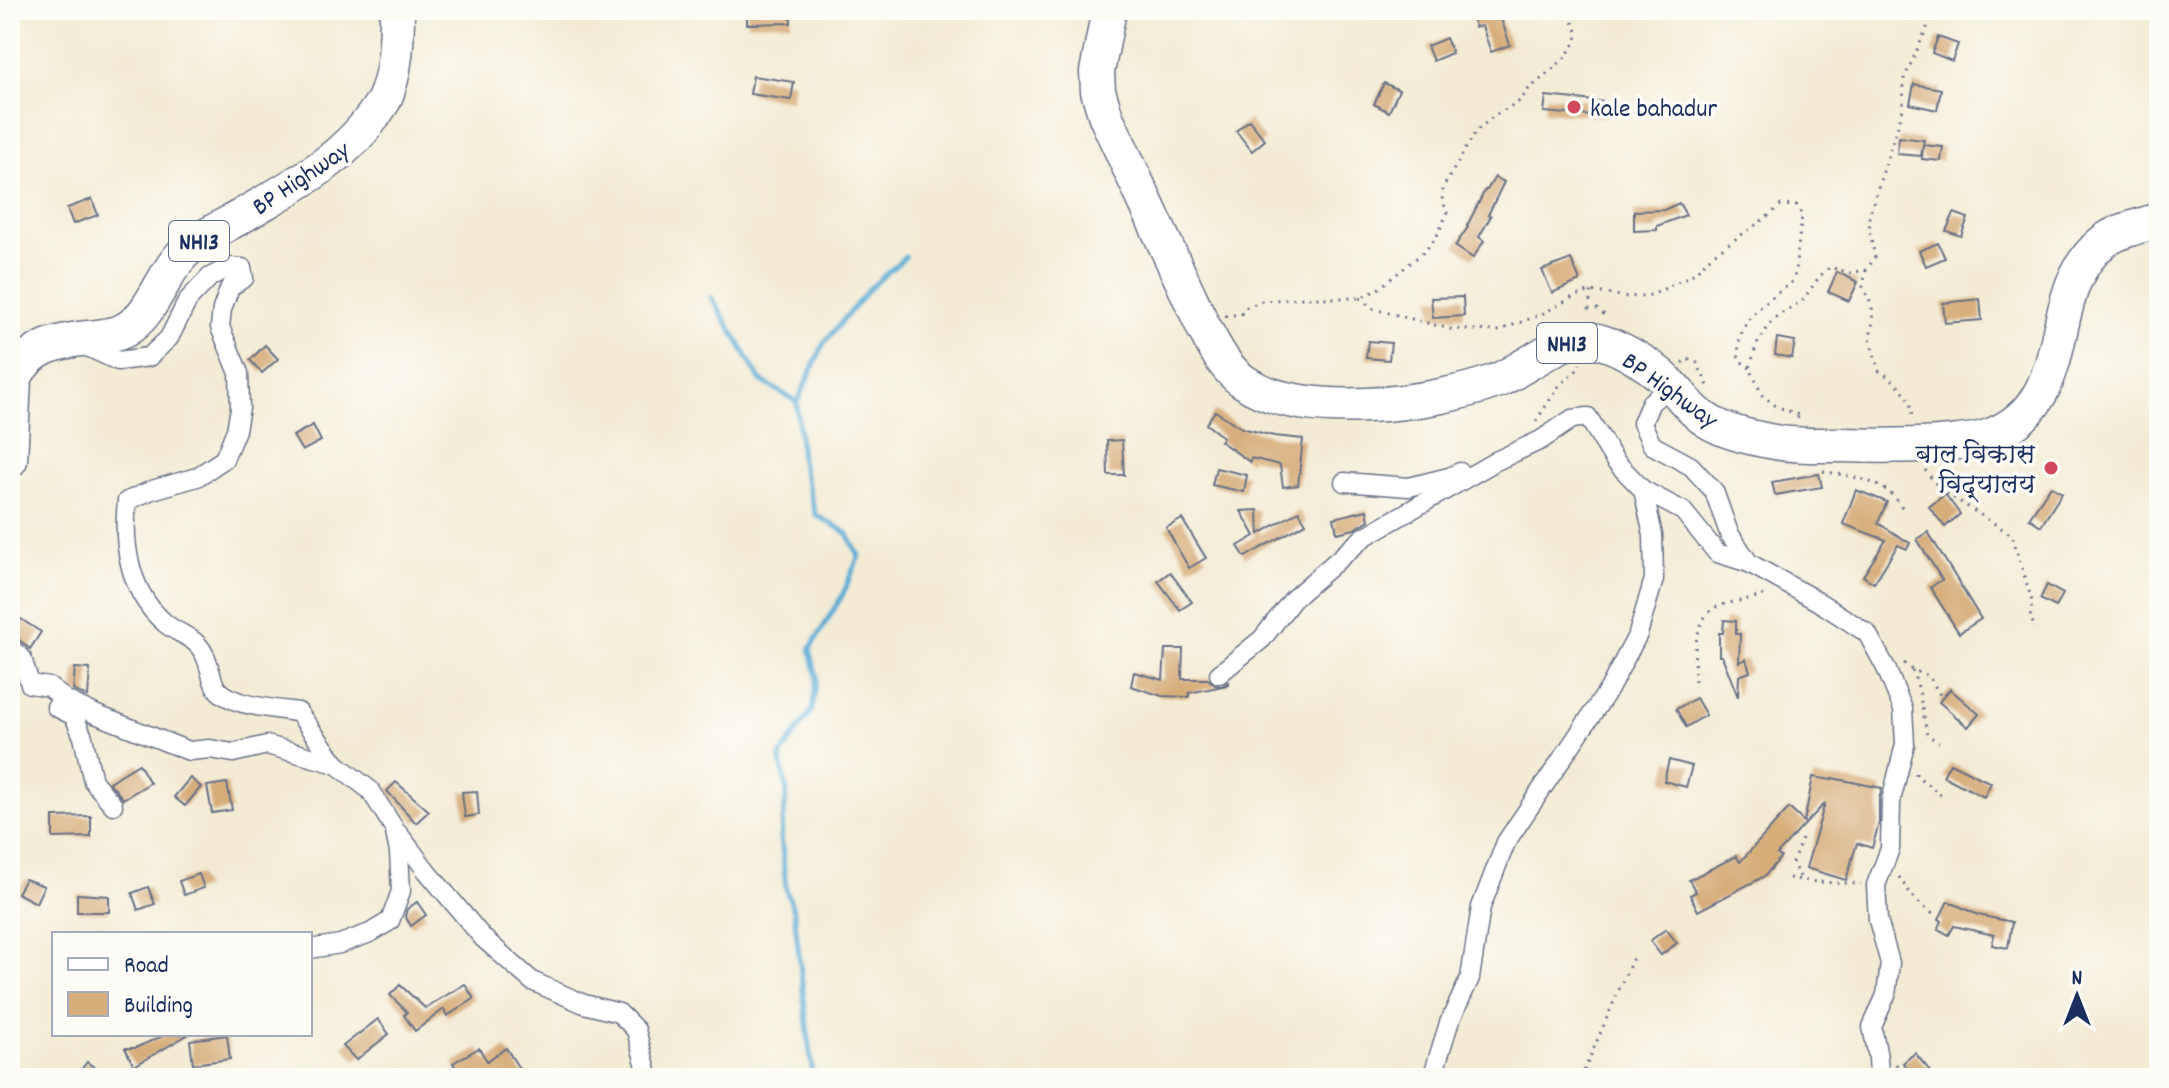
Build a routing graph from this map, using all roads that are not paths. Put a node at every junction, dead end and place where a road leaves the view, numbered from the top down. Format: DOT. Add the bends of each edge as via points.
graph roads {
  1 [pos="397,10"];
  2 [pos="1109,10"];
  3 [pos="2159,220"];
  4 [pos="71,340"];
  5 [pos="1667,381"];
  6 [pos="1538,431"];
  7 [pos="10,460"];
  8 [pos="1344,482"];
  9 [pos="1643,490"];
  10 [pos="1755,566"];
  11 [pos="10,648"];
  12 [pos="1219,674"];
  13 [pos="30,684"];
  14 [pos="336,764"];
  15 [pos="113,805"];
  16 [pos="394,828"];
  17 [pos="312,949"];
  18 [pos="649,1078"];
  19 [pos="1432,1078"];
  20 [pos="1879,1078"];
  1 -- 4 [label="highway, BP Highway / NH13" via="384,101 358,137 319,170 186,250 139,320 127,329"];
  2 -- 5 [label="highway, BP Highway / NH13" via="1097,72 1106,117 1204,328 1221,358 1245,384 1294,400 1393,404 1495,381 1581,339 1603,342"];
  3 -- 5 [label="highway, BP Highway / NH13" via="2096,249 2070,292 2047,382 2017,421 1988,436 1903,446 1765,441 1702,418"];
  4 -- 7 [label="highway, BP Highway / NH13" via="39,350 19,368"];
  4 -- 14 [label="street" via="118,361 149,357 169,338 188,300 210,277 229,267 242,268 244,278 230,287 220,327 239,373 236,430 224,459 197,477 127,501 130,570 145,602 197,644 216,688 231,700 298,712"];
  5 -- 10 [label="street" via="1642,423 1652,445 1691,466 1714,491 1729,533"];
  6 -- 8 [label="street" via="1449,477 1409,487"];
  6 -- 9 [label="street" via="1588,417 1615,461"];
  6 -- 12 [label="street" via="1364,537 1293,599 1262,639"];
  9 -- 10 [label="street" via="1683,511 1717,553"];
  9 -- 19 [label="street" via="1653,535 1654,579 1638,634 1609,689 1506,842 1481,907 1470,978"];
  10 -- 20 [label="street" via="1867,633 1903,709 1905,739 1891,801 1889,852 1876,885 1878,920 1890,963 1886,995 1872,1027"];
  11 -- 13 [label="street" via="22,658"];
  13 -- 14 [label="street" via="49,687 95,714 189,751 233,753 267,745"];
  13 -- 15 [label="street" via="49,703 74,716 93,781"];
  14 -- 16 [label="street" via="370,790"];
  16 -- 17 [label="street" via="401,891 390,921 360,937"];
  16 -- 18 [label="street" via="483,938 532,981 619,1013 636,1030"];
}
